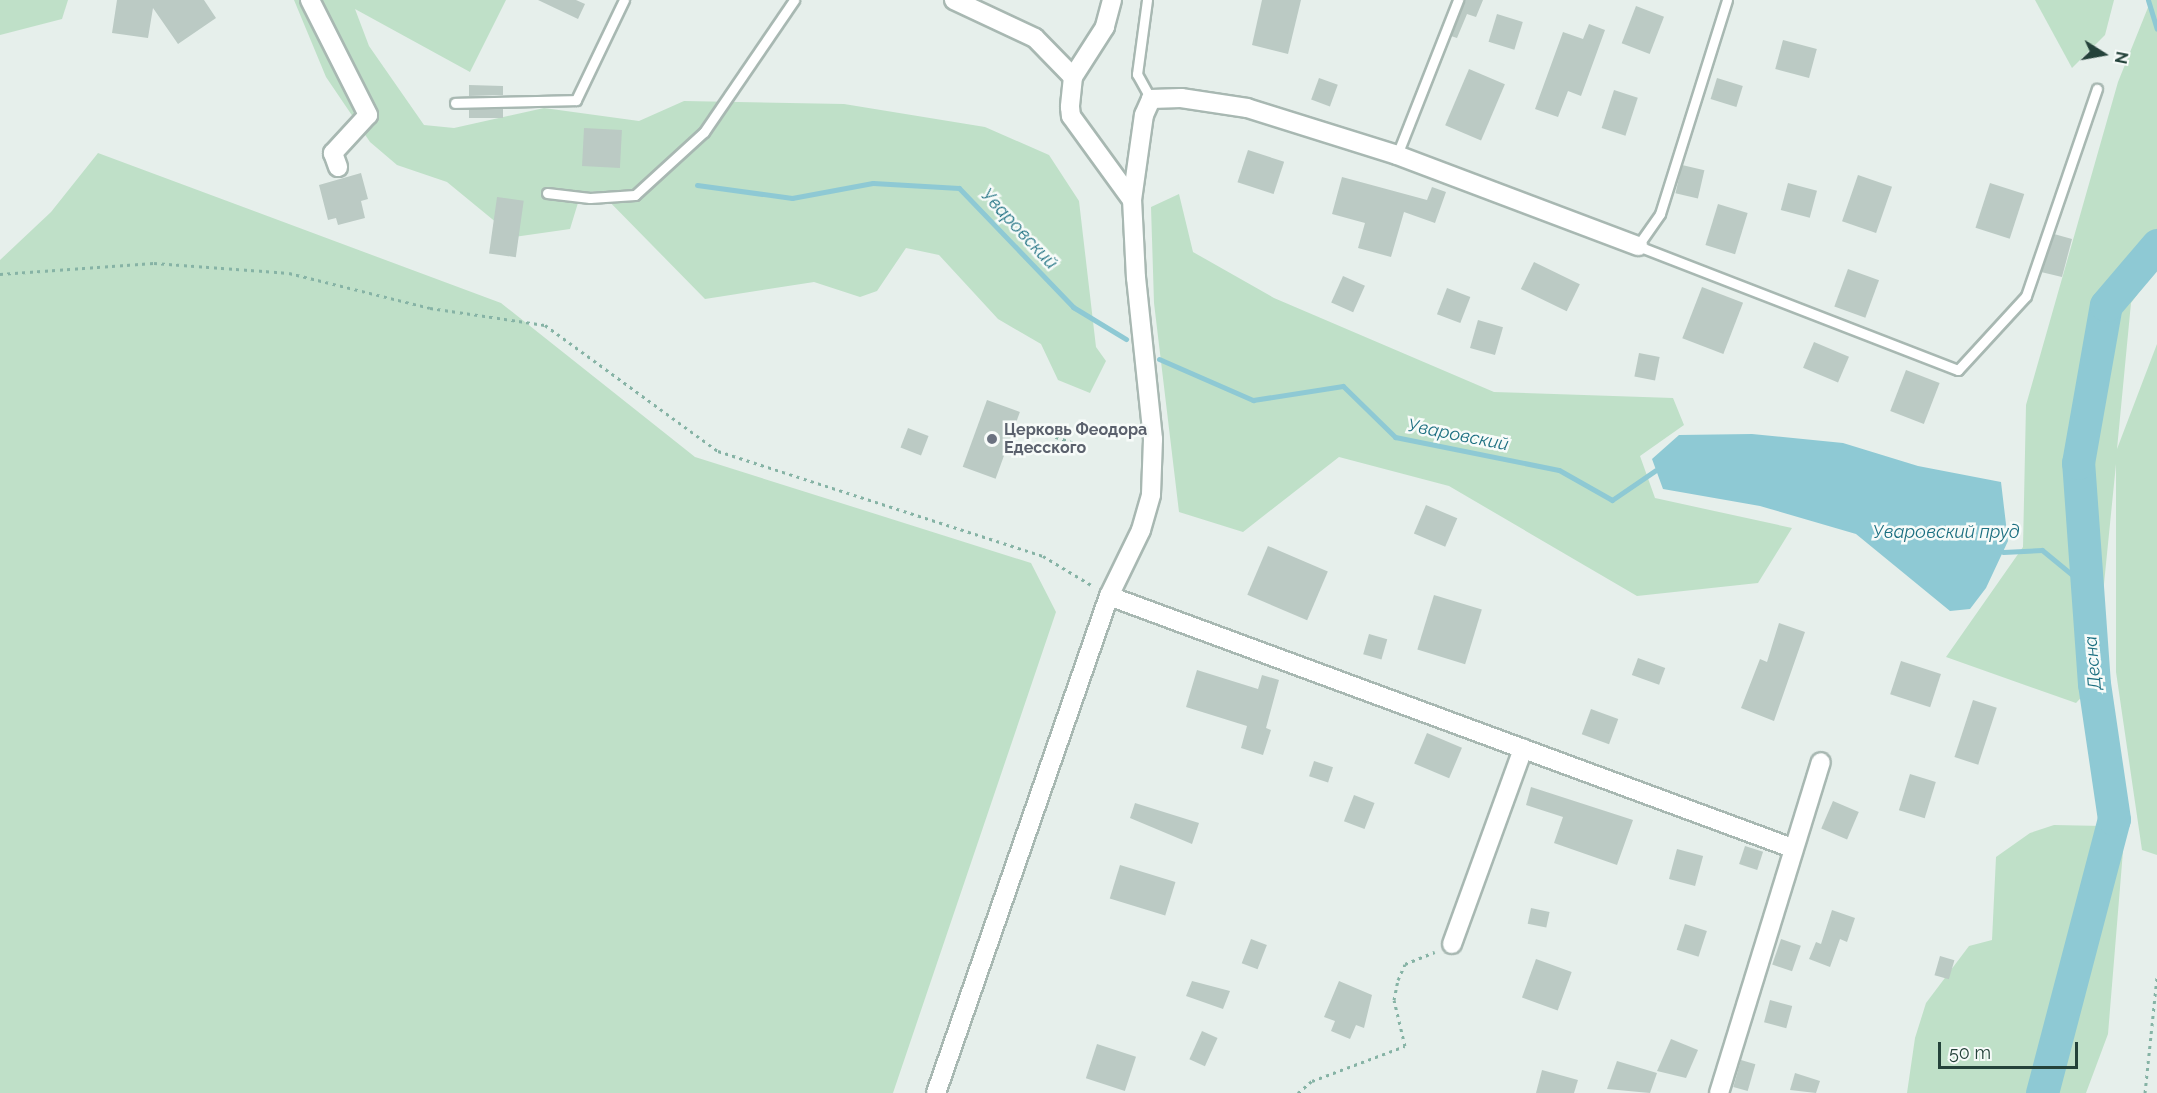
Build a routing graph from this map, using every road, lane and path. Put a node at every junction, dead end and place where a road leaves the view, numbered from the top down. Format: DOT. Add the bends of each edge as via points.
graph roads {
  1 [pos="310,0"];
  2 [pos="624,0"];
  3 [pos="794,0"];
  4 [pos="954,0"];
  5 [pos="1112,0"];
  6 [pos="1147,0"];
  7 [pos="1458,0"];
  8 [pos="1727,0"];
  9 [pos="1072,76"];
  10 [pos="2097,89"];
  11 [pos="1150,99"];
  12 [pos="455,103"];
  13 [pos="1397,155"];
  14 [pos="338,167"];
  15 [pos="547,193"];
  16 [pos="1132,200"];
  17 [pos="1638,246"];
  18 [pos="0,274"];
  19 [pos="1020,425"];
  20 [pos="1089,448"];
  21 [pos="1109,596"];
  22 [pos="1523,749"];
  23 [pos="1821,762"];
  24 [pos="1792,848"];
  25 [pos="1452,944"];
  26 [pos="2157,977"];
  27 [pos="936,1093"];
  28 [pos="1298,1093"];
  29 [pos="1719,1093"];
  30 [pos="2145,1093"];
  1 -- 14 [label="street" via="368,115 333,153"];
  2 -- 12 [label="lane" via="576,100"];
  3 -- 15 [label="lane" via="704,132 635,195 590,198"];
  4 -- 9 [label="street" via="1035,38"];
  5 -- 9 [label="street" via="1105,27"];
  6 -- 11 [label="lane" via="1137,74"];
  7 -- 13 [label="lane"];
  8 -- 17 [label="lane" via="1660,214"];
  9 -- 16 [label="street" via="1071,116"];
  10 -- 17 [label="lane" via="2026,296 1958,370"];
  11 -- 13 [label="street" via="1181,98 1247,108"];
  11 -- 16 [label="street" via="1143,115"];
  13 -- 17 [label="street"];
  16 -- 21 [label="street" via="1153,439 1151,494 1141,530"];
  18 -- 21 [label="path" via="154,263 289,273 430,308 545,325 718,451 1043,556"];
  19 -- 20 [label="path"];
  21 -- 22 [label="street"];
  21 -- 27 [label="street"];
  22 -- 24 [label="street"];
  22 -- 25 [label="street"];
  23 -- 24 [label="street"];
  24 -- 29 [label="street"];
  25 -- 28 [label="path" via="1405,964 1394,1000 1405,1046 1312,1081"];
  26 -- 30 [label="path"];
}
